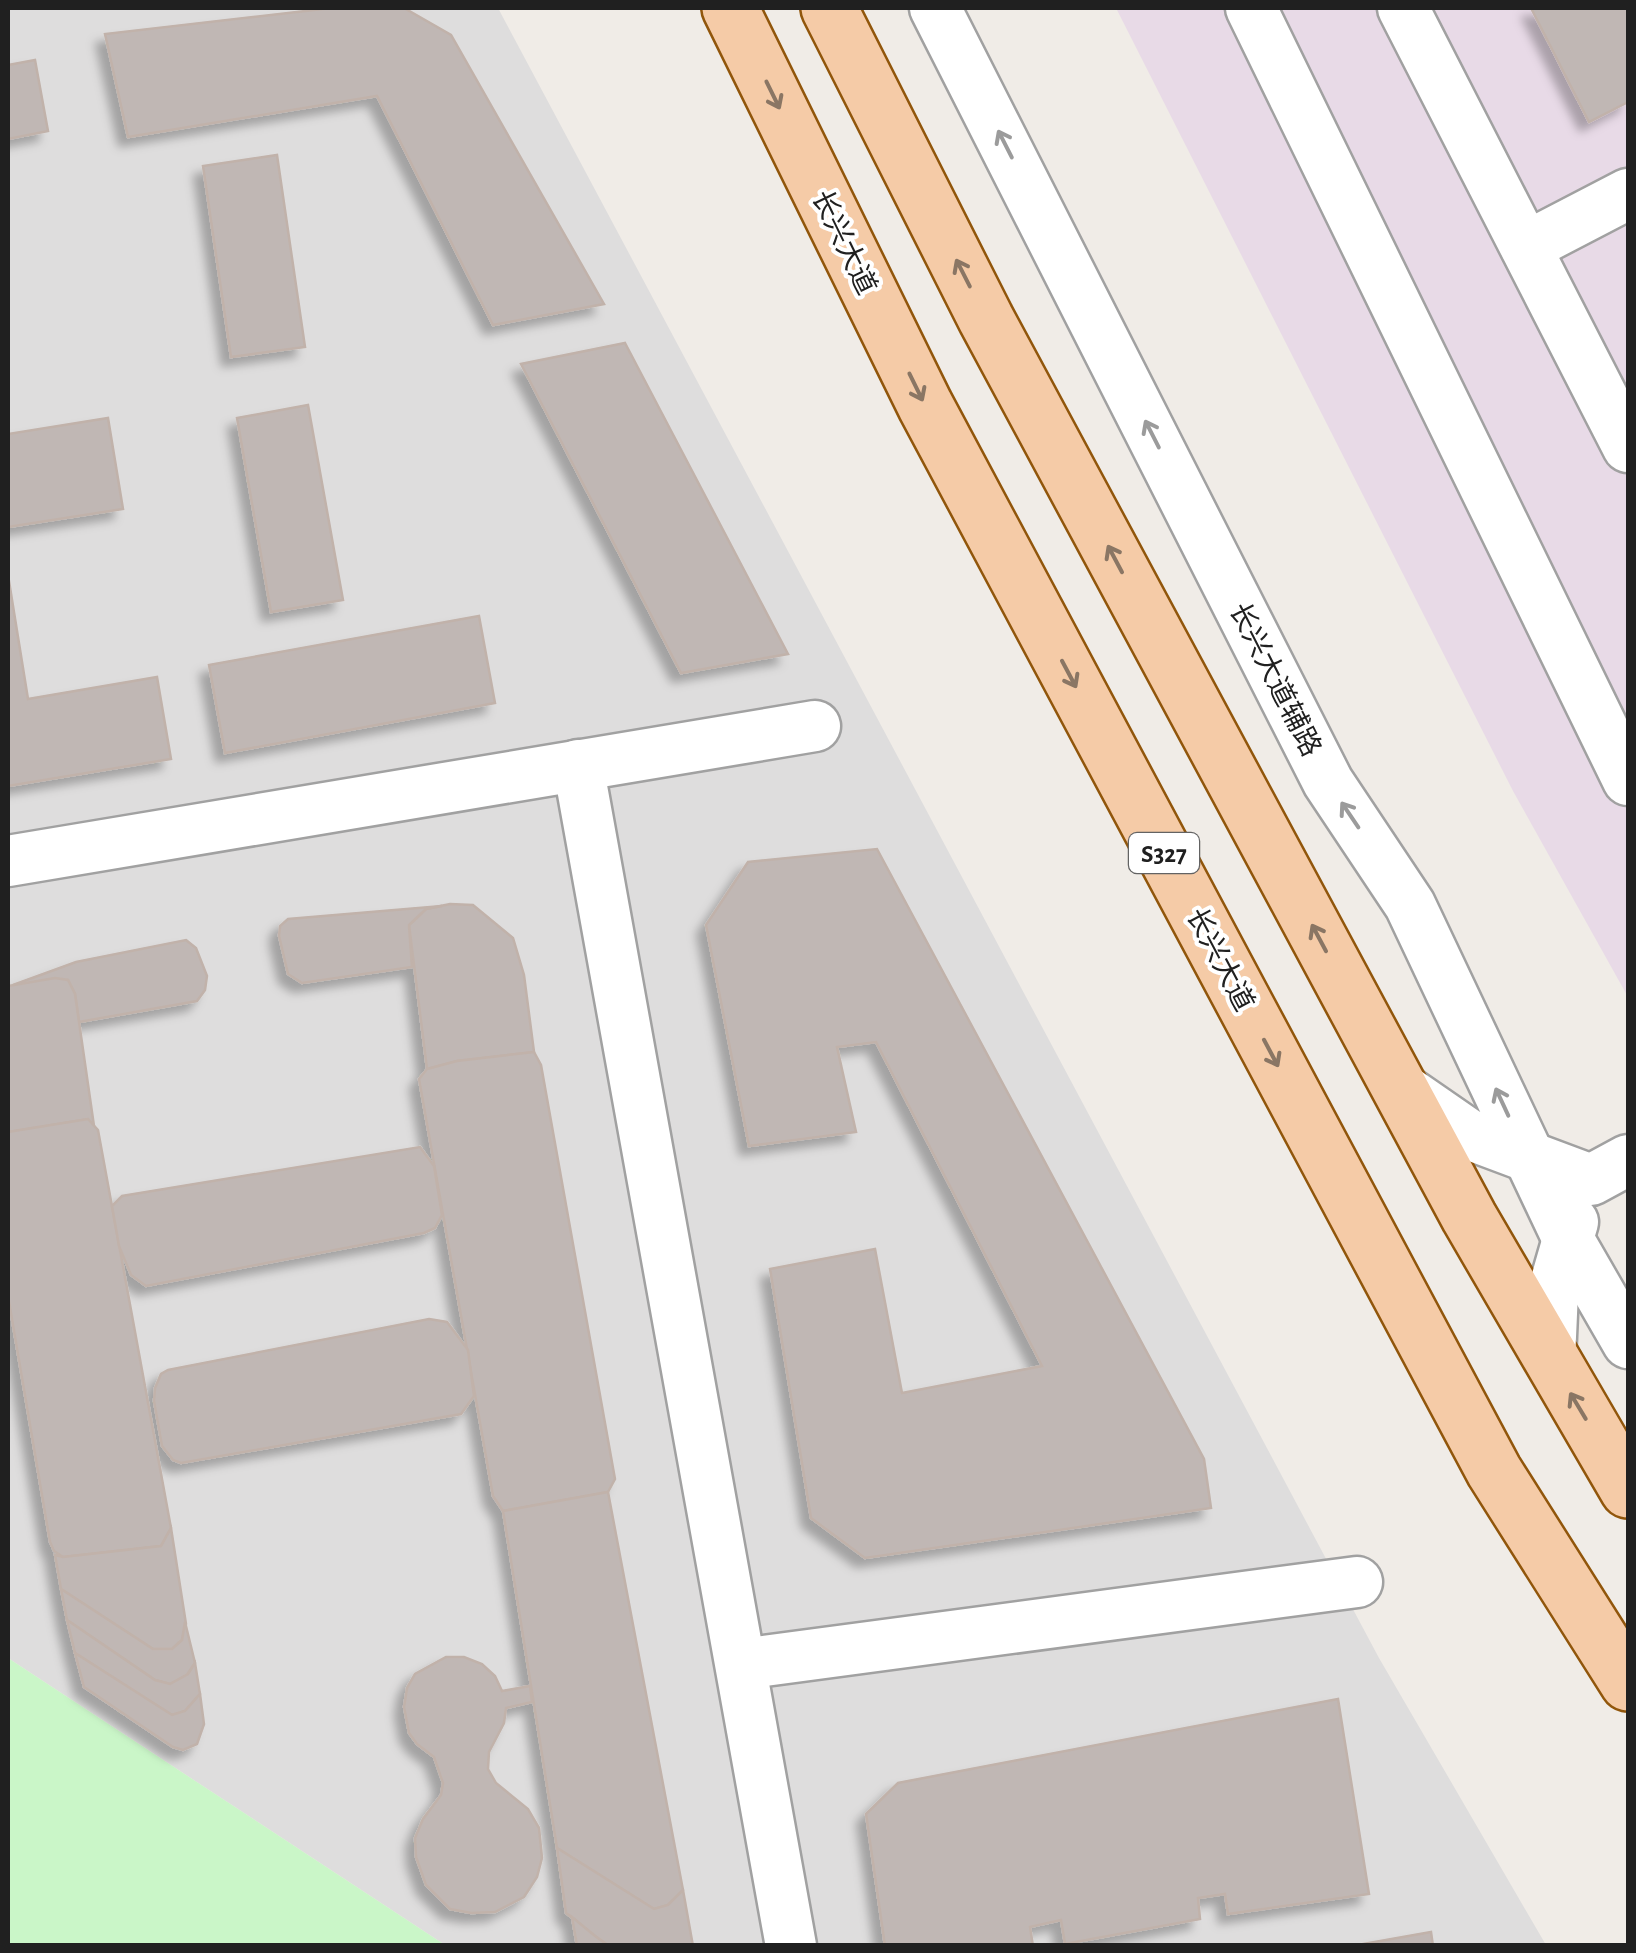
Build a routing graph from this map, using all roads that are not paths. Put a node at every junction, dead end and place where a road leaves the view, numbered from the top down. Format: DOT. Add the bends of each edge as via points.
graph roads {
  1 [pos="730,8"];
  2 [pos="828,8"];
  3 [pos="935,8"];
  4 [pos="1251,8"];
  5 [pos="1404,8"];
  6 [pos="1628,194"];
  7 [pos="1526,247"];
  8 [pos="1628,447"];
  9 [pos="815,726"];
  10 [pos="578,765"];
  11 [pos="1628,780"];
  12 [pos="8,860"];
  13 [pos="1400,1087"];
  14 [pos="1530,1160"];
  15 [pos="1610,1170"];
  16 [pos="1567,1237"];
  17 [pos="1628,1343"];
  18 [pos="1550,1359"];
  19 [pos="1628,1490"];
  20 [pos="1357,1582"];
  21 [pos="740,1664"];
  22 [pos="1628,1683"];
  23 [pos="791,1946"];
  1 -- 22 [label="main road, 长兴大道 / S327, one-way" via="925,404 1485,1454"];
  13 -- 2 [label="main road, one-way" via="995,336"];
  14 -- 3 [label="street, 长兴大道辅路, one-way" via="1410,905 1328,782"];
  4 -- 11 [label="street"];
  5 -- 7 [label="street"];
  6 -- 7 [label="street"];
  7 -- 8 [label="street"];
  9 -- 10 [label="street"];
  10 -- 12 [label="street"];
  10 -- 21 [label="street"];
  13 -- 14 [label="street" via="1454,1128"];
  13 -- 18 [label="main road"];
  14 -- 15 [label="street"];
  14 -- 16 [label="street, 长兴大道辅路"];
  15 -- 16 [label="street"];
  16 -- 17 [label="street, 长兴大道辅路"];
  16 -- 18 [label="street" via="1553,1291"];
  19 -- 18 [label="main road, one-way"];
  20 -- 21 [label="street"];
  21 -- 23 [label="street"];
}
